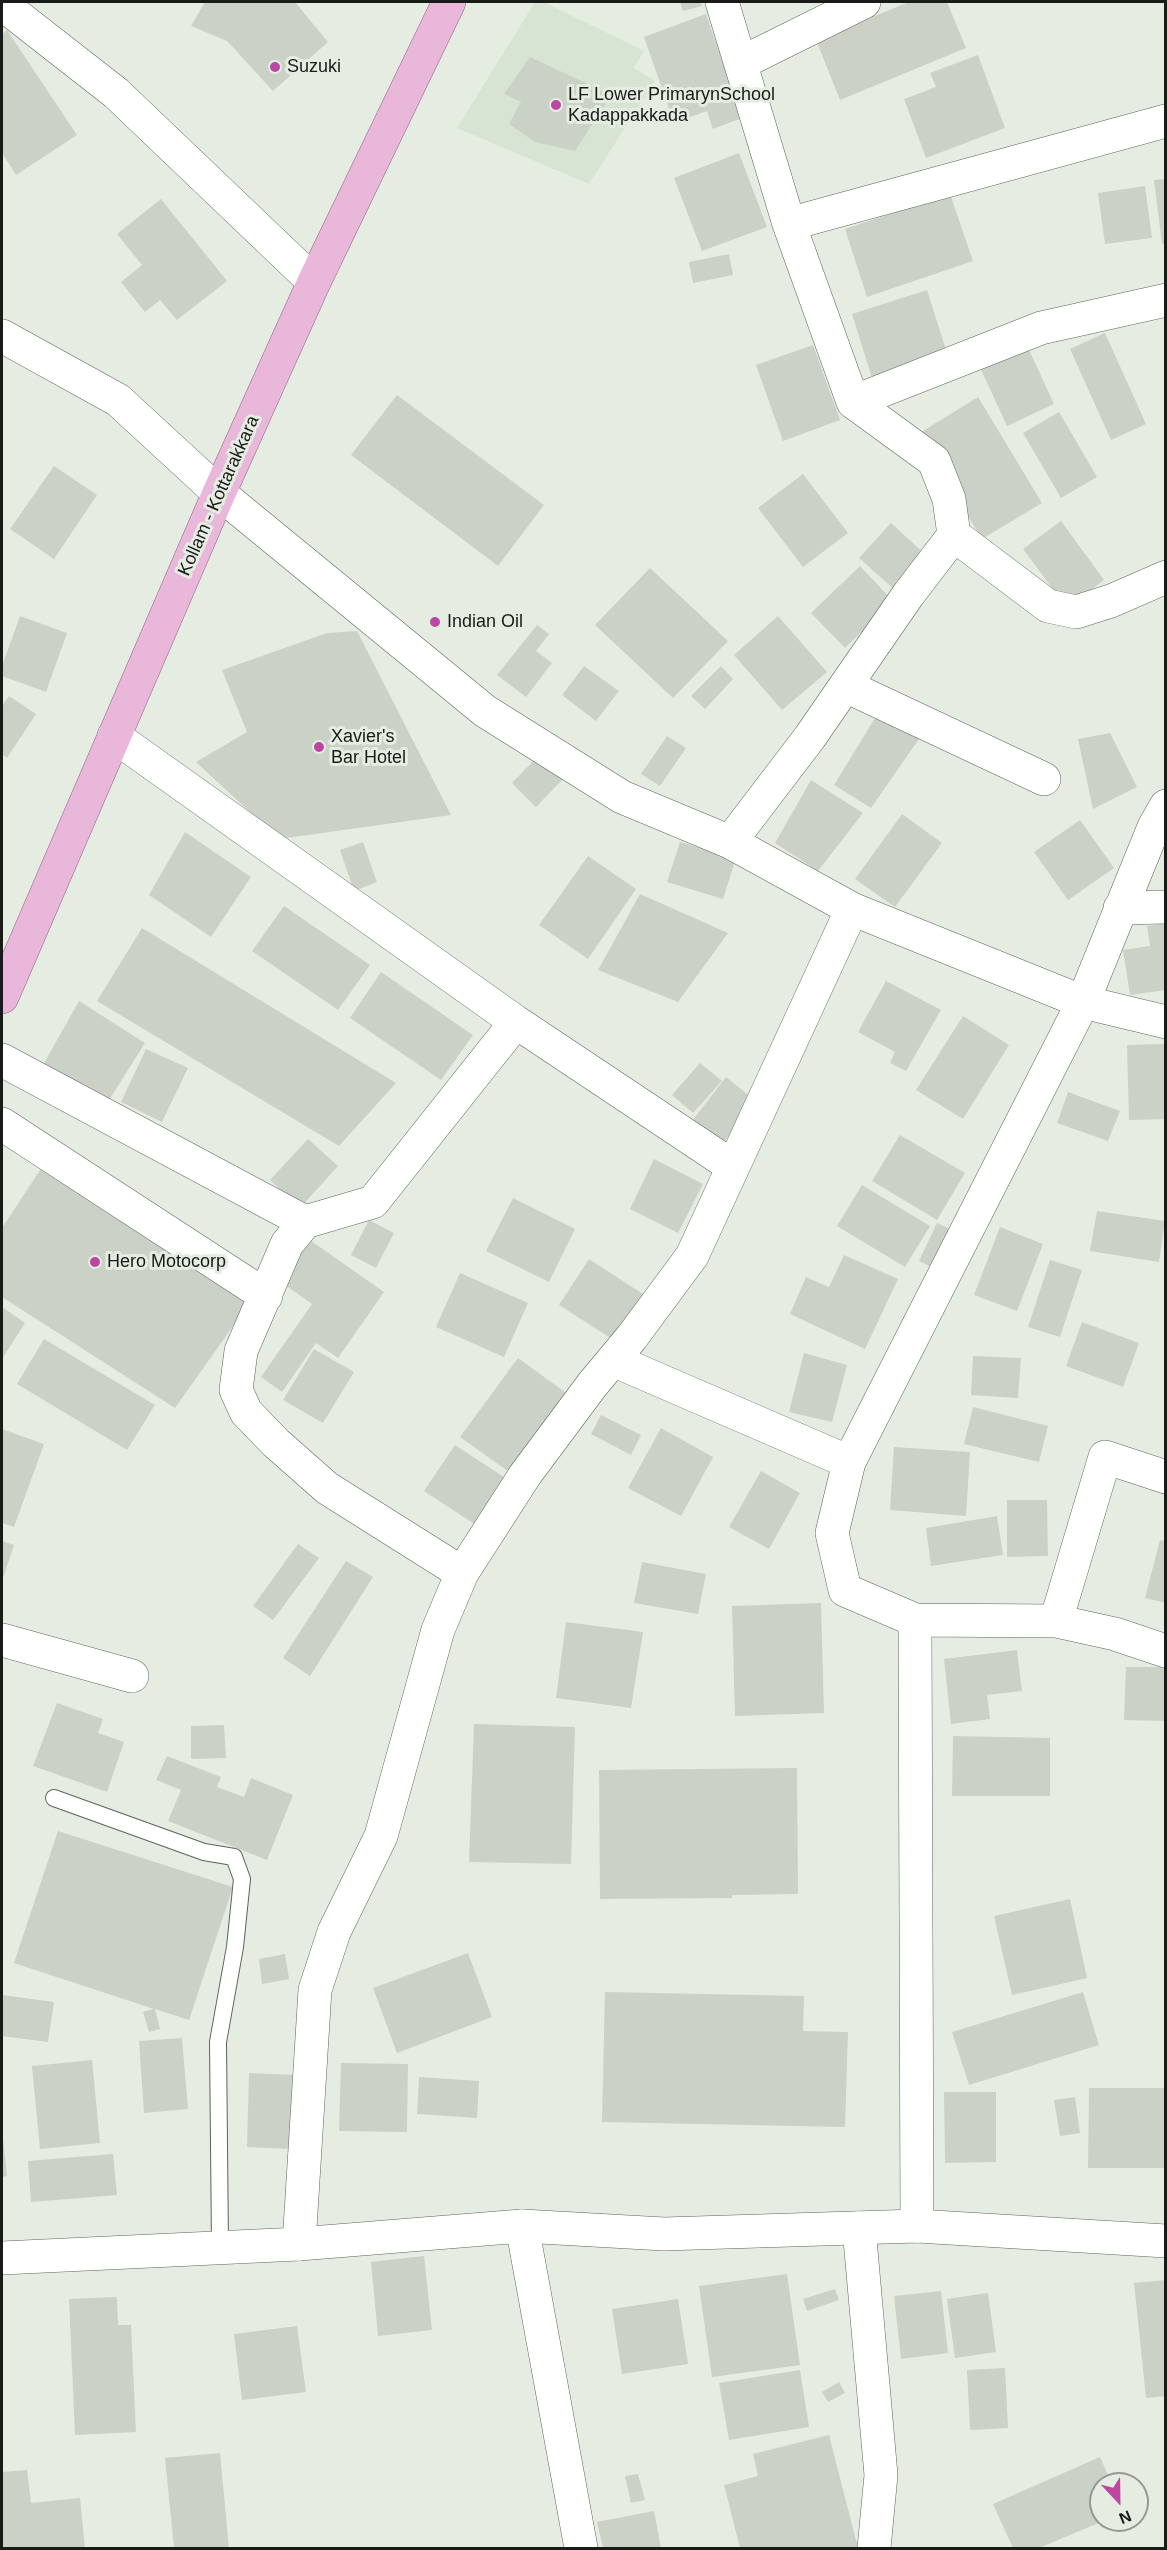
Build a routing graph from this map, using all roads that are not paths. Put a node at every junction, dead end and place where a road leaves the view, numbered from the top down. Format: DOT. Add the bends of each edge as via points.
graph roads {
  1 [pos="449,2"];
  2 [pos="722,2"];
  3 [pos="864,2"];
  4 [pos="2,4"];
  5 [pos="741,63"];
  6 [pos="1166,121"];
  7 [pos="789,224"];
  8 [pos="314,282"];
  9 [pos="1166,300"];
  10 [pos="2,336"];
  11 [pos="854,402"];
  12 [pos="219,494"];
  13 [pos="954,535"];
  14 [pos="1166,577"];
  15 [pos="846,686"];
  16 [pos="114,736"];
  17 [pos="1044,779"];
  18 [pos="1166,806"];
  19 [pos="730,842"];
  20 [pos="1120,908"];
  21 [pos="1166,908"];
  22 [pos="852,909"];
  23 [pos="2,997"];
  24 [pos="1083,1002"];
  25 [pos="516,1022"];
  26 [pos="1166,1022"];
  27 [pos="2,1060"];
  28 [pos="2,1124"];
  29 [pos="732,1166"];
  30 [pos="305,1222"];
  31 [pos="266,1296"];
  32 [pos="613,1360"];
  33 [pos="849,1462"];
  34 [pos="1166,1477"];
  35 [pos="462,1573"];
  36 [pos="915,1620"];
  37 [pos="1056,1621"];
  38 [pos="2,1640"];
  39 [pos="1166,1651"];
  40 [pos="132,1676"];
  41 [pos="54,1798"];
  42 [pos="522,2226"];
  43 [pos="917,2226"];
  44 [pos="859,2228"];
  45 [pos="1166,2241"];
  46 [pos="299,2244"];
  47 [pos="220,2246"];
  48 [pos="2,2258"];
  49 [pos="581,2548"];
  50 [pos="874,2548"];
  1 -- 8 [label="main road, Kollam - Kottarakkara"];
  2 -- 5 [label="street"];
  3 -- 5 [label="street"];
  4 -- 8 [label="street" via="116,93"];
  5 -- 7 [label="street"];
  6 -- 7 [label="street"];
  7 -- 11 [label="street"];
  8 -- 12 [label="main road, Kollam - Kottarakkara"];
  9 -- 11 [label="street" via="1041,328"];
  10 -- 12 [label="street" via="118,400"];
  11 -- 13 [label="street" via="934,461 949,499"];
  12 -- 16 [label="main road, Kollam - Kottarakkara"];
  12 -- 19 [label="street" via="485,711 622,797"];
  13 -- 14 [label="street" via="1048,606 1076,612"];
  13 -- 15 [label="street"];
  15 -- 17 [label="street"];
  15 -- 19 [label="street"];
  16 -- 23 [label="main road, Kollam - Kottarakkara"];
  16 -- 25 [label="street"];
  18 -- 20 [label="street"];
  19 -- 22 [label="street"];
  20 -- 21 [label="street"];
  20 -- 24 [label="street"];
  22 -- 24 [label="street"];
  22 -- 29 [label="street"];
  24 -- 26 [label="street"];
  24 -- 33 [label="street"];
  25 -- 29 [label="street"];
  25 -- 30 [label="street" via="373,1202"];
  27 -- 30 [label="street"];
  28 -- 31 [label="street"];
  29 -- 32 [label="street" via="692,1256"];
  30 -- 31 [label="street" via="287,1244"];
  31 -- 35 [label="street" via="241,1351 236,1390 246,1412 327,1488"];
  32 -- 33 [label="street"];
  32 -- 35 [label="street" via="525,1475"];
  33 -- 36 [label="street" via="832,1533 845,1590"];
  34 -- 37 [label="street" via="1105,1457"];
  35 -- 46 [label="street" via="438,1630 381,1836 334,1932 315,1990"];
  36 -- 37 [label="street"];
  36 -- 43 [label="street"];
  37 -- 39 [label="street"];
  38 -- 40 [label="street"];
  41 -- 47 [label="lane" via="204,1852 234,1857 242,1879 218,2042"];
  42 -- 44 [label="street" via="664,2234"];
  42 -- 46 [label="street"];
  42 -- 49 [label="street"];
  43 -- 44 [label="street"];
  43 -- 45 [label="street"];
  44 -- 50 [label="street" via="881,2475"];
  46 -- 47 [label="street"];
  47 -- 48 [label="street"];
}
